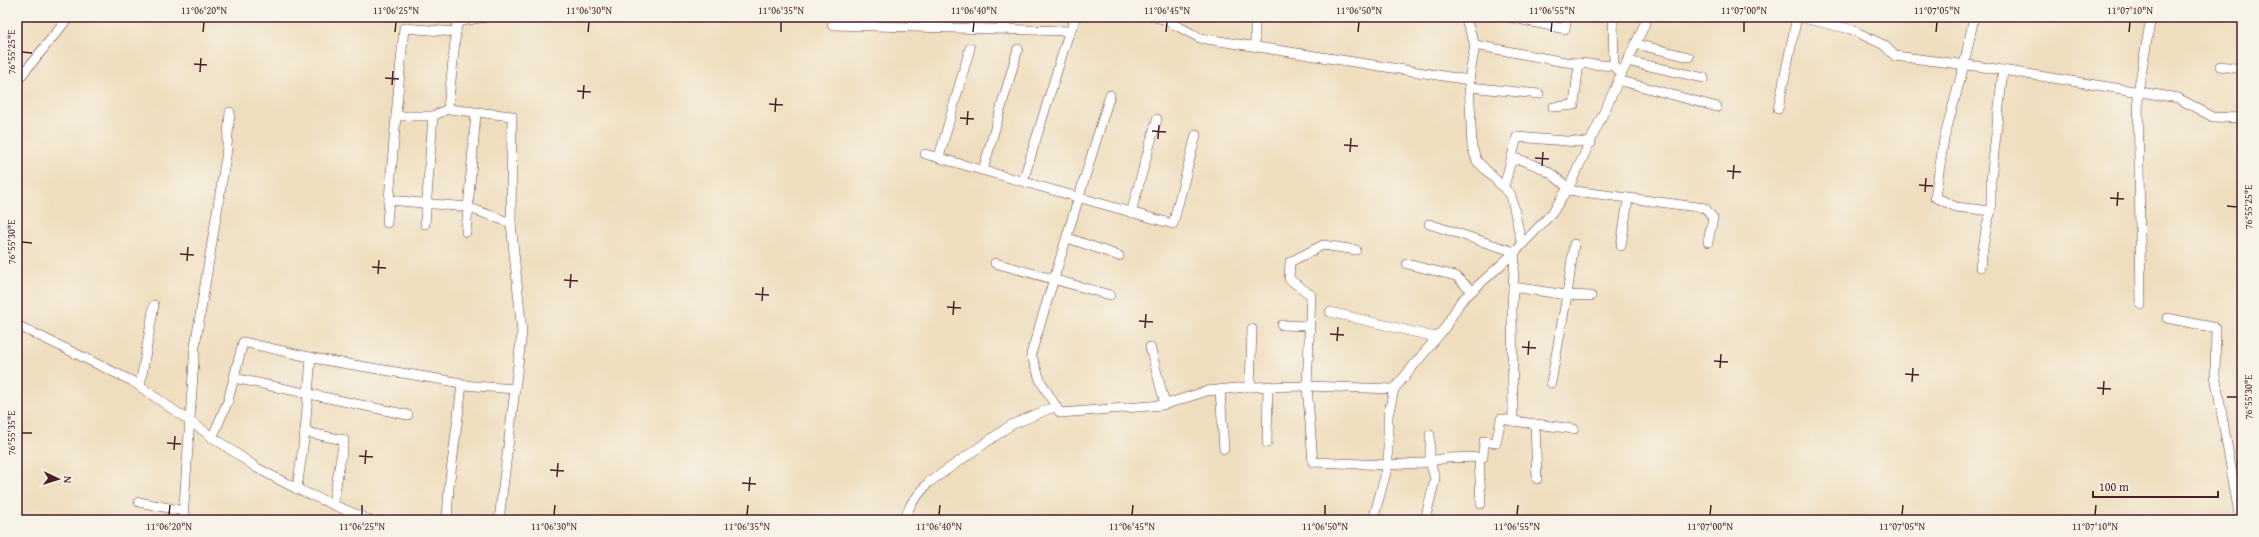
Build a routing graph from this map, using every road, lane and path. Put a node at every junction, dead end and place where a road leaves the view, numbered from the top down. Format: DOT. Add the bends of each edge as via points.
graph roads {
  1 [pos="69,17"];
  2 [pos="485,17"];
  3 [pos="1076,17"];
  4 [pos="1154,17"];
  5 [pos="1255,17"];
  6 [pos="1465,17"];
  7 [pos="1509,17"];
  8 [pos="1567,17"];
  9 [pos="1613,17"];
  10 [pos="1648,17"];
  11 [pos="1798,17"];
  12 [pos="1974,17"];
  13 [pos="2151,17"];
  14 [pos="832,25"];
  15 [pos="456,32"];
  16 [pos="1070,32"];
  17 [pos="1636,44"];
  18 [pos="1475,45"];
  19 [pos="1255,46"];
  20 [pos="970,48"];
  21 [pos="1018,48"];
  22 [pos="1689,57"];
  23 [pos="1627,61"];
  24 [pos="1579,63"];
  25 [pos="1964,65"];
  26 [pos="1614,66"];
  27 [pos="2220,66"];
  28 [pos="2242,68"];
  29 [pos="2003,70"];
  30 [pos="1620,77"];
  31 [pos="1704,78"];
  32 [pos="17,80"];
  33 [pos="1469,84"];
  34 [pos="2138,92"];
  35 [pos="1539,94"];
  36 [pos="1110,95"];
  37 [pos="1553,107"];
  38 [pos="1717,107"];
  39 [pos="448,109"];
  40 [pos="1778,109"];
  41 [pos="230,112"];
  42 [pos="476,114"];
  43 [pos="396,116"];
  44 [pos="433,116"];
  45 [pos="2242,118"];
  46 [pos="1157,119"];
  47 [pos="1196,135"];
  48 [pos="1591,142"];
  49 [pos="925,154"];
  50 [pos="938,157"];
  51 [pos="1511,162"];
  52 [pos="983,170"];
  53 [pos="1023,181"];
  54 [pos="1502,185"];
  55 [pos="1567,189"];
  56 [pos="1080,198"];
  57 [pos="1628,199"];
  58 [pos="389,200"];
  59 [pos="427,203"];
  60 [pos="467,206"];
  61 [pos="1991,211"];
  62 [pos="1131,213"];
  63 [pos="387,223"];
  64 [pos="511,223"];
  65 [pos="425,224"];
  66 [pos="1429,224"];
  67 [pos="466,232"];
  68 [pos="1068,238"];
  69 [pos="1708,242"];
  70 [pos="1574,244"];
  71 [pos="1522,245"];
  72 [pos="1621,246"];
  73 [pos="1356,250"];
  74 [pos="1515,252"];
  75 [pos="1119,256"];
  76 [pos="995,263"];
  77 [pos="1407,264"];
  78 [pos="1980,267"];
  79 [pos="1054,280"];
  80 [pos="1513,287"];
  81 [pos="1472,291"];
  82 [pos="1110,295"];
  83 [pos="1567,295"];
  84 [pos="1591,296"];
  85 [pos="154,305"];
  86 [pos="2141,305"];
  87 [pos="1330,312"];
  88 [pos="2167,318"];
  89 [pos="17,325"];
  90 [pos="1282,325"];
  91 [pos="1309,326"];
  92 [pos="1252,329"];
  93 [pos="1435,338"];
  94 [pos="1150,347"];
  95 [pos="311,357"];
  96 [pos="234,378"];
  97 [pos="1551,383"];
  98 [pos="140,386"];
  99 [pos="462,386"];
  100 [pos="1268,386"];
  101 [pos="1307,386"];
  102 [pos="1250,387"];
  103 [pos="515,389"];
  104 [pos="1394,389"];
  105 [pos="1220,390"];
  106 [pos="308,395"];
  107 [pos="1165,404"];
  108 [pos="1056,406"];
  109 [pos="408,415"];
  110 [pos="189,420"];
  111 [pos="1512,421"];
  112 [pos="1536,424"];
  113 [pos="1574,428"];
  114 [pos="305,432"];
  115 [pos="1430,435"];
  116 [pos="212,438"];
  117 [pos="1267,444"];
  118 [pos="1224,449"];
  119 [pos="1480,457"];
  120 [pos="1430,461"];
  121 [pos="1388,465"];
  122 [pos="1538,479"];
  123 [pos="297,488"];
  124 [pos="139,502"];
  125 [pos="333,503"];
  126 [pos="1481,504"];
  127 [pos="184,516"];
  128 [pos="369,520"];
  129 [pos="447,520"];
  130 [pos="499,520"];
  131 [pos="904,520"];
  132 [pos="1373,520"];
  133 [pos="1425,520"];
  134 [pos="2240,520"];
  1 -- 32 [label="street"];
  2 -- 15 [label="street" via="457,22"];
  3 -- 16 [label="street"];
  4 -- 19 [label="street" via="1164,19 1200,38"];
  5 -- 19 [label="street"];
  6 -- 18 [label="street"];
  7 -- 8 [label="street" via="1565,29"];
  9 -- 26 [label="street"];
  10 -- 17 [label="street"];
  11 -- 25 [label="street" via="1850,29 1884,46 1895,56"];
  11 -- 40 [label="street"];
  12 -- 25 [label="street"];
  13 -- 34 [label="street"];
  14 -- 16 [label="street"];
  15 -- 39 [label="street"];
  15 -- 43 [label="street" via="404,28"];
  16 -- 53 [label="street"];
  17 -- 22 [label="street"];
  17 -- 23 [label="street"];
  18 -- 24 [label="street"];
  18 -- 33 [label="street"];
  19 -- 33 [label="street"];
  20 -- 50 [label="street"];
  21 -- 52 [label="street"];
  23 -- 30 [label="street"];
  23 -- 31 [label="street"];
  24 -- 26 [label="street"];
  24 -- 37 [label="street" via="1574,105"];
  25 -- 29 [label="street"];
  25 -- 61 [label="street" via="1944,139 1935,197 1956,207"];
  26 -- 30 [label="street"];
  27 -- 28 [label="street"];
  29 -- 34 [label="street"];
  29 -- 61 [label="street" via="1991,180"];
  30 -- 38 [label="street"];
  30 -- 48 [label="street"];
  33 -- 35 [label="street"];
  33 -- 54 [label="street" via="1472,147 1477,161"];
  34 -- 45 [label="street" via="2178,98 2213,117"];
  34 -- 86 [label="street"];
  36 -- 56 [label="street"];
  39 -- 42 [label="street"];
  39 -- 44 [label="street"];
  41 -- 110 [label="street" via="225,165 195,346"];
  42 -- 60 [label="street"];
  42 -- 64 [label="street" via="512,116"];
  43 -- 44 [label="street"];
  43 -- 58 [label="street"];
  44 -- 59 [label="street"];
  46 -- 62 [label="street"];
  47 -- 62 [label="street" via="1173,224"];
  48 -- 51 [label="street" via="1517,137 1512,148"];
  48 -- 55 [label="street"];
  49 -- 50 [label="street"];
  50 -- 52 [label="street"];
  51 -- 54 [label="street" via="1505,183"];
  51 -- 55 [label="street" via="1518,159 1552,172"];
  52 -- 53 [label="street"];
  53 -- 56 [label="street"];
  54 -- 71 [label="street" via="1511,195"];
  55 -- 57 [label="street"];
  55 -- 71 [label="street" via="1552,213"];
  56 -- 62 [label="street"];
  56 -- 68 [label="street"];
  57 -- 69 [label="street" via="1705,208 1713,218"];
  57 -- 72 [label="street"];
  58 -- 59 [label="street"];
  58 -- 63 [label="street"];
  59 -- 60 [label="street"];
  59 -- 65 [label="street"];
  60 -- 64 [label="street"];
  60 -- 67 [label="street"];
  61 -- 78 [label="street"];
  64 -- 103 [label="street" via="522,332"];
  66 -- 74 [label="street"];
  68 -- 75 [label="street"];
  68 -- 79 [label="street"];
  70 -- 83 [label="street"];
  71 -- 74 [label="street"];
  73 -- 91 [label="street" via="1323,245 1290,262 1289,279 1311,295"];
  74 -- 80 [label="street"];
  74 -- 81 [label="street"];
  76 -- 79 [label="street"];
  77 -- 81 [label="street" via="1456,276"];
  79 -- 82 [label="street"];
  79 -- 108 [label="street" via="1031,354 1041,382"];
  80 -- 83 [label="street"];
  80 -- 111 [label="street"];
  81 -- 93 [label="street" via="1461,301 1444,329"];
  83 -- 84 [label="street"];
  83 -- 97 [label="street"];
  85 -- 98 [label="street"];
  87 -- 93 [label="street"];
  88 -- 134 [label="street" via="2216,328 2215,375"];
  89 -- 98 [label="street"];
  90 -- 91 [label="street"];
  91 -- 101 [label="street"];
  92 -- 102 [label="street"];
  93 -- 104 [label="street"];
  94 -- 107 [label="street"];
  95 -- 96 [label="street" via="243,342"];
  95 -- 99 [label="street" via="456,382"];
  95 -- 106 [label="street"];
  96 -- 106 [label="street"];
  96 -- 116 [label="street" via="224,412"];
  98 -- 110 [label="street"];
  99 -- 103 [label="street"];
  99 -- 129 [label="street" via="448,487"];
  100 -- 101 [label="street"];
  100 -- 102 [label="street"];
  100 -- 117 [label="street"];
  101 -- 104 [label="street"];
  101 -- 121 [label="street" via="1313,462"];
  102 -- 105 [label="street"];
  103 -- 130 [label="street"];
  104 -- 121 [label="street" via="1388,416"];
  105 -- 107 [label="street" via="1207,391"];
  105 -- 118 [label="street"];
  106 -- 109 [label="street"];
  106 -- 114 [label="street"];
  107 -- 108 [label="street" via="1060,413"];
  108 -- 131 [label="street" via="1012,425 928,483 911,504"];
  110 -- 116 [label="street"];
  110 -- 127 [label="street"];
  111 -- 112 [label="street"];
  111 -- 119 [label="street" via="1501,419 1496,443 1484,442"];
  112 -- 113 [label="street"];
  112 -- 122 [label="street"];
  114 -- 123 [label="street"];
  114 -- 125 [label="street" via="344,440"];
  115 -- 120 [label="street"];
  116 -- 123 [label="street" via="257,468"];
  119 -- 120 [label="street"];
  119 -- 126 [label="street"];
  120 -- 121 [label="street"];
  120 -- 133 [label="street" via="1435,480"];
  121 -- 132 [label="street"];
  123 -- 125 [label="street"];
  124 -- 127 [label="street"];
  125 -- 128 [label="street"];
}
